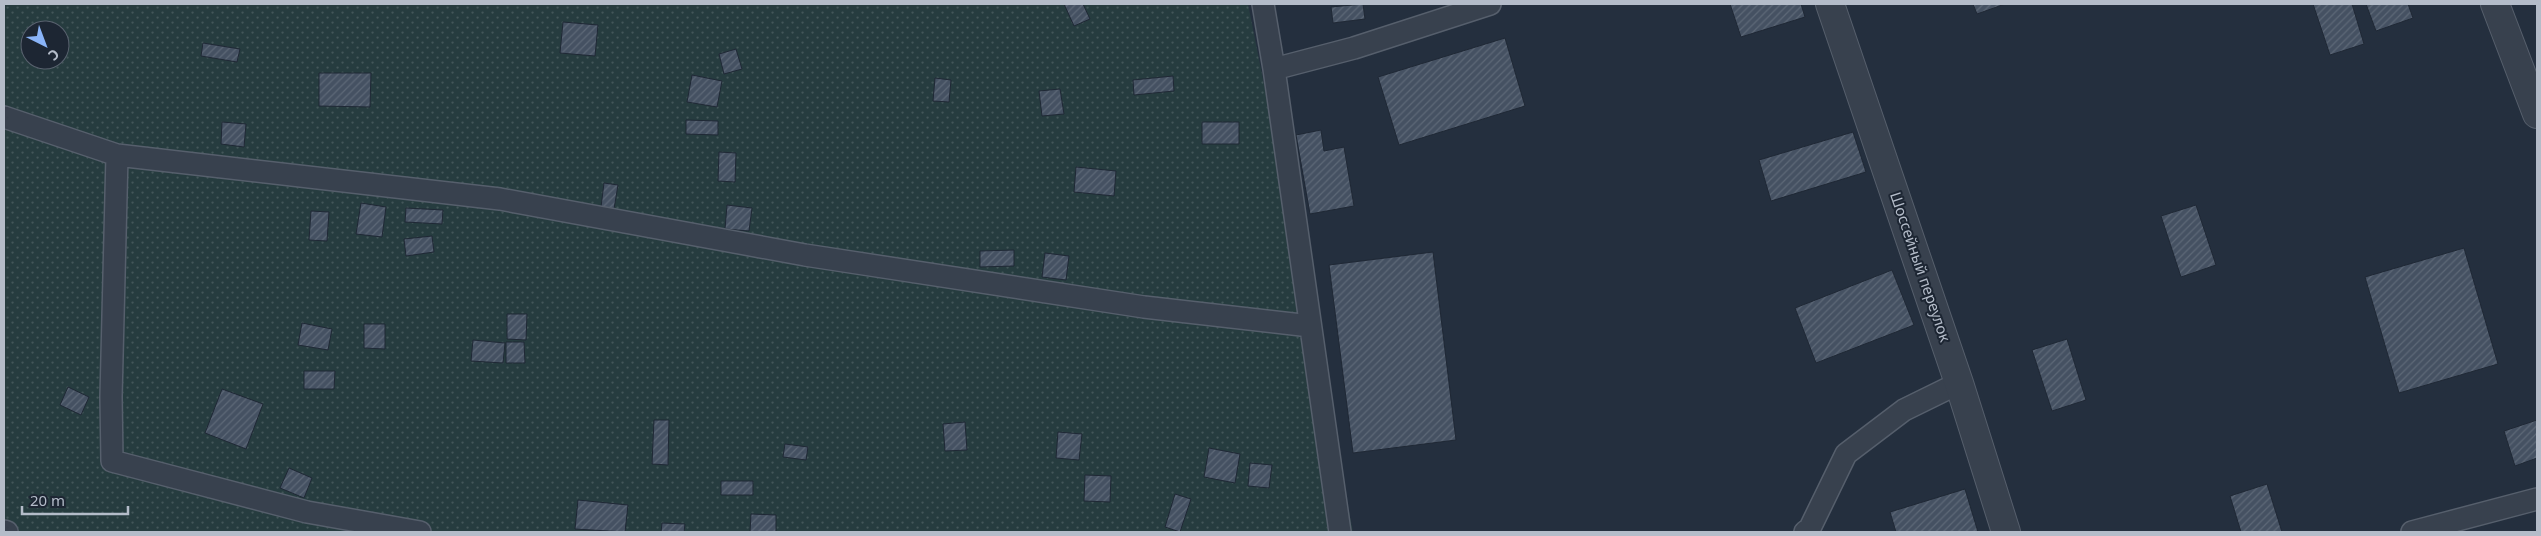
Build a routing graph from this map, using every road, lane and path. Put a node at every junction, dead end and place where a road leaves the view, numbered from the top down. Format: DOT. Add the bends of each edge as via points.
graph roads {
  1 [pos="1263,4"];
  2 [pos="1490,4"];
  3 [pos="1830,4"];
  4 [pos="2495,4"];
  5 [pos="1274,69"];
  6 [pos="2537,114"];
  7 [pos="4,117"];
  8 [pos="117,155"];
  9 [pos="1310,326"];
  10 [pos="1959,383"];
  11 [pos="2537,500"];
  12 [pos="420,532"];
  13 [pos="1340,532"];
  14 [pos="1805,532"];
  15 [pos="2006,532"];
  16 [pos="2412,532"];
  1 -- 5 [label="lane"];
  2 -- 5 [label="lane" via="1354,48"];
  3 -- 10 [label="street, Шоссейный переулок"];
  4 -- 6 [label="street"];
  5 -- 9 [label="lane"];
  7 -- 8 [label="lane"];
  8 -- 9 [label="lane" via="500,199 805,255 1144,307"];
  8 -- 12 [label="lane" via="112,461 307,512"];
  9 -- 13 [label="lane"];
  10 -- 14 [label="lane" via="1904,410 1846,454 1810,528"];
  10 -- 15 [label="street, Шоссейный переулок"];
  11 -- 16 [label="lane"];
}
